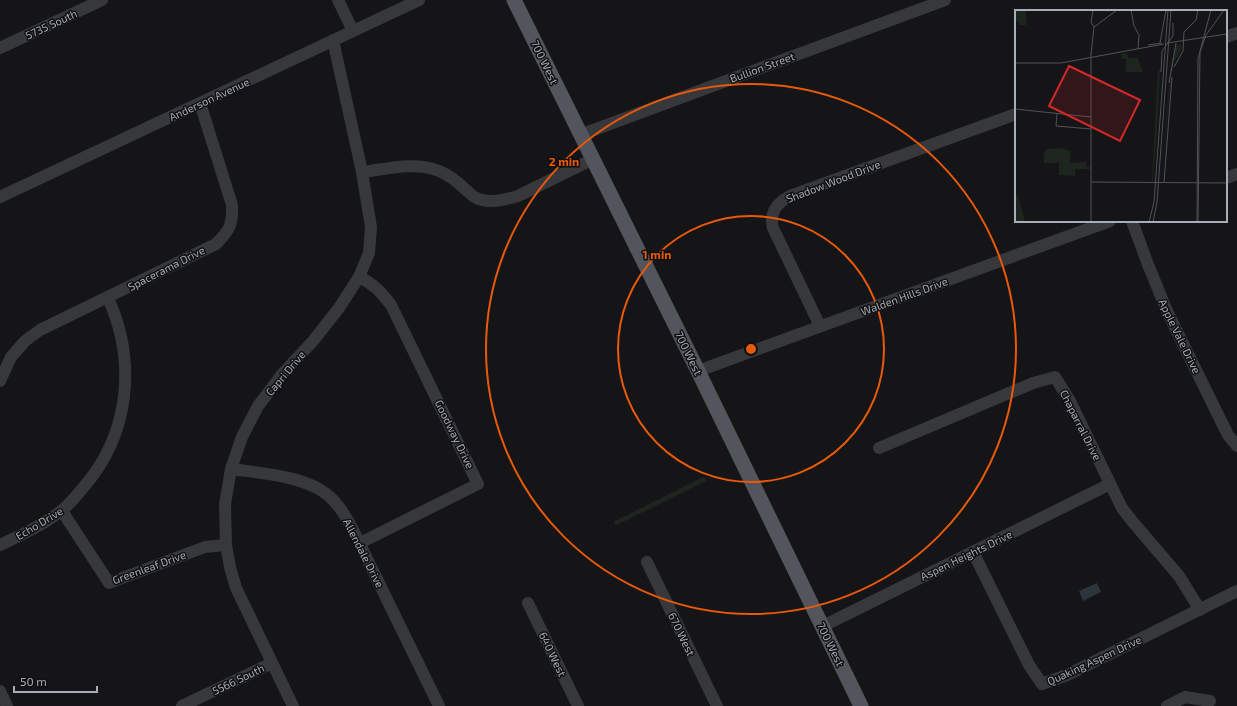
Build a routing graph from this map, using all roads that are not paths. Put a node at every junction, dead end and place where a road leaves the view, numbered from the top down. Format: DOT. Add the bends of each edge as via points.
graph roads {
  1 [pos="102,0"];
  2 [pos="338,0"];
  3 [pos="419,0"];
  4 [pos="514,0"];
  5 [pos="944,0"];
  6 [pos="353,31"];
  7 [pos="1237,33"];
  8 [pos="1227,37"];
  9 [pos="334,40"];
  10 [pos="0,48"];
  11 [pos="200,103"];
  12 [pos="1015,114"];
  13 [pos="580,135"];
  14 [pos="592,159"];
  15 [pos="362,172"];
  16 [pos="1237,174"];
  17 [pos="1227,178"];
  18 [pos="0,198"];
  19 [pos="1107,222"];
  20 [pos="1132,222"];
  21 [pos="359,277"];
  22 [pos="108,298"];
  23 [pos="820,326"];
  24 [pos="698,371"];
  25 [pos="0,381"];
  26 [pos="1237,446"];
  27 [pos="879,448"];
  28 [pos="231,469"];
  29 [pos="1110,484"];
  30 [pos="62,511"];
  31 [pos="360,543"];
  32 [pos="226,544"];
  33 [pos="0,545"];
  34 [pos="973,552"];
  35 [pos="647,562"];
  36 [pos="1237,591"];
  37 [pos="528,603"];
  38 [pos="1200,610"];
  39 [pos="823,626"];
  40 [pos="272,662"];
  41 [pos="0,691"];
  42 [pos="1210,701"];
  43 [pos="8,706"];
  44 [pos="182,706"];
  45 [pos="293,706"];
  46 [pos="439,706"];
  47 [pos="578,706"];
  48 [pos="717,706"];
  49 [pos="862,706"];
  50 [pos="1167,706"];
  1 -- 10 [label="street, 5735 South"];
  2 -- 6 [label="street"];
  3 -- 6 [label="street, Anderson Avenue"];
  4 -- 13 [label="main road, 700 West"];
  5 -- 13 [label="street, Bullion Street"];
  6 -- 9 [label="street, Anderson Avenue"];
  7 -- 8 [label="street"];
  9 -- 11 [label="street, Anderson Avenue"];
  9 -- 15 [label="street, Capri Drive"];
  11 -- 18 [label="street, Anderson Avenue"];
  11 -- 22 [label="street, Spacerama Drive" via="232,205 231,223 226,234 216,244"];
  12 -- 23 [label="street, Shadow Wood Drive" via="790,196 778,204 772,217 773,228"];
  13 -- 14 [label="main road, 700 West"];
  14 -- 15 [label="street" via="518,196 494,201 473,196 453,178 425,167 408,166"];
  14 -- 24 [label="main road, 700 West"];
  15 -- 21 [label="street, Capri Drive" via="371,227 369,252"];
  16 -- 17 [label="street"];
  19 -- 23 [label="street, Walden Hills Drive"];
  20 -- 26 [label="street, Apple Vale Drive" via="1167,311 1221,422"];
  21 -- 28 [label="street, Capri Drive" via="339,308 258,406 242,437"];
  21 -- 31 [label="street, Goodway Drive" via="382,293 391,305 478,484"];
  22 -- 25 [label="street, Spacerama Drive" via="40,330 25,340 11,357"];
  22 -- 30 [label="street, Echo Drive" via="121,333 124,351 126,369 122,414 103,461 92,478"];
  23 -- 24 [label="street, Walden Hills Drive"];
  24 -- 39 [label="main road, 700 West"];
  27 -- 29 [label="street, Chaparral Drive" via="1033,383 1056,377"];
  28 -- 31 [label="street, Allendale Drive" via="283,476 320,489 343,513"];
  28 -- 32 [label="street, Capri Drive" via="225,504"];
  29 -- 34 [label="street, Aspen Heights Drive"];
  29 -- 38 [label="street, Chaparral Drive" via="1132,522 1179,576"];
  30 -- 32 [label="street, Greenleaf Drive" via="109,583 205,547"];
  30 -- 33 [label="street, Echo Drive"];
  31 -- 46 [label="street, Allendale Drive"];
  32 -- 40 [label="street, Capri Drive" via="236,588"];
  34 -- 38 [label="street, Quaking Aspen Drive" via="1029,665 1042,684 1066,675"];
  34 -- 39 [label="street, Aspen Heights Drive"];
  35 -- 48 [label="street, 670 West"];
  36 -- 38 [label="street, Quaking Aspen Drive"];
  37 -- 47 [label="street, 640 West"];
  39 -- 49 [label="main road, 700 West"];
  40 -- 44 [label="street, 5566 South"];
  40 -- 45 [label="street, Capri Drive"];
  41 -- 43 [label="street"];
  42 -- 50 [label="street" via="1185,697"];
}
